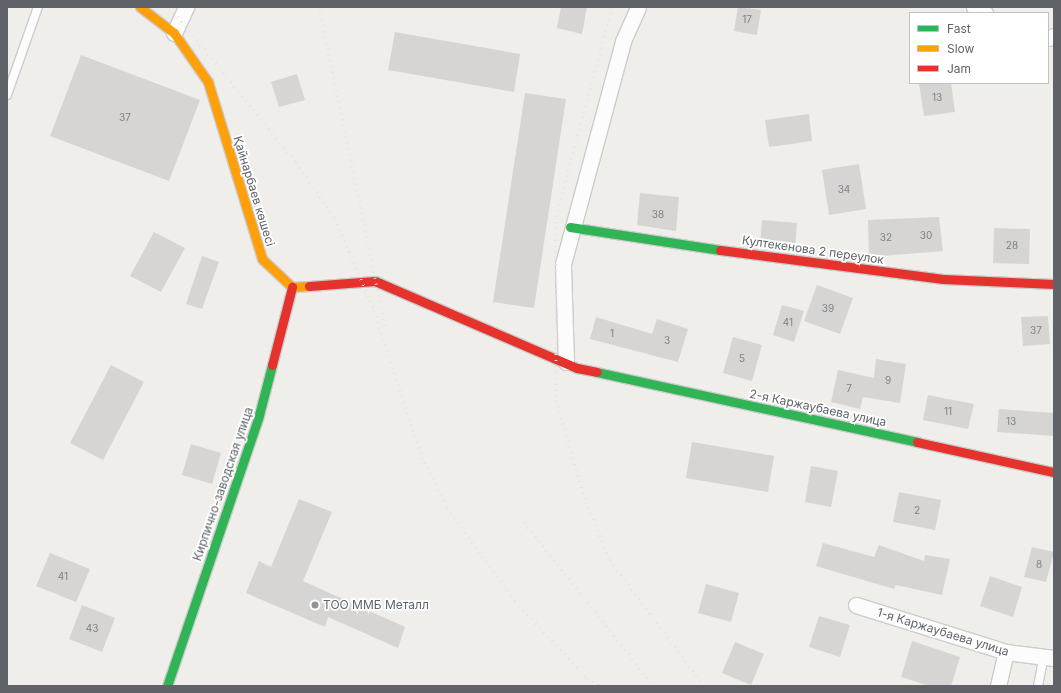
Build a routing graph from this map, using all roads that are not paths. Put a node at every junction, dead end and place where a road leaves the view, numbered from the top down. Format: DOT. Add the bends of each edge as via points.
graph roads {
  1 [pos="38,7"];
  2 [pos="140,7"];
  3 [pos="186,7"];
  4 [pos="638,7"];
  5 [pos="974,7"];
  6 [pos="983,12"];
  7 [pos="174,33"];
  8 [pos="7,96"];
  9 [pos="570,227"];
  10 [pos="1054,284"];
  11 [pos="292,287"];
  12 [pos="571,365"];
  13 [pos="1054,472"];
  14 [pos="856,606"];
  15 [pos="1006,652"];
  16 [pos="1049,657"];
  17 [pos="167,686"];
  18 [pos="998,686"];
  19 [pos="1038,686"];
  1 -- 8 [label="lane"];
  2 -- 7 [label="street, Қайнарбаев көшесі"];
  3 -- 7 [label="street"];
  4 -- 9 [label="street" via="623,41"];
  5 -- 6 [label="street"];
  7 -- 11 [label="street, Қайнарбаев көшесі" via="208,82 262,258"];
  9 -- 10 [label="street, Култекенова 2 переулок" via="820,265 943,279"];
  9 -- 12 [label="street" via="563,264"];
  11 -- 12 [label="street" via="375,281"];
  11 -- 17 [label="street, Кирпично-заводская улица" via="259,415"];
  12 -- 13 [label="street, 2-я Каржаубаева улица"];
  14 -- 15 [label="street, 1-я Каржаубаева улица"];
  15 -- 16 [label="street, 1-я Каржаубаева улица"];
  15 -- 18 [label="street"];
  16 -- 19 [label="lane"];
}
